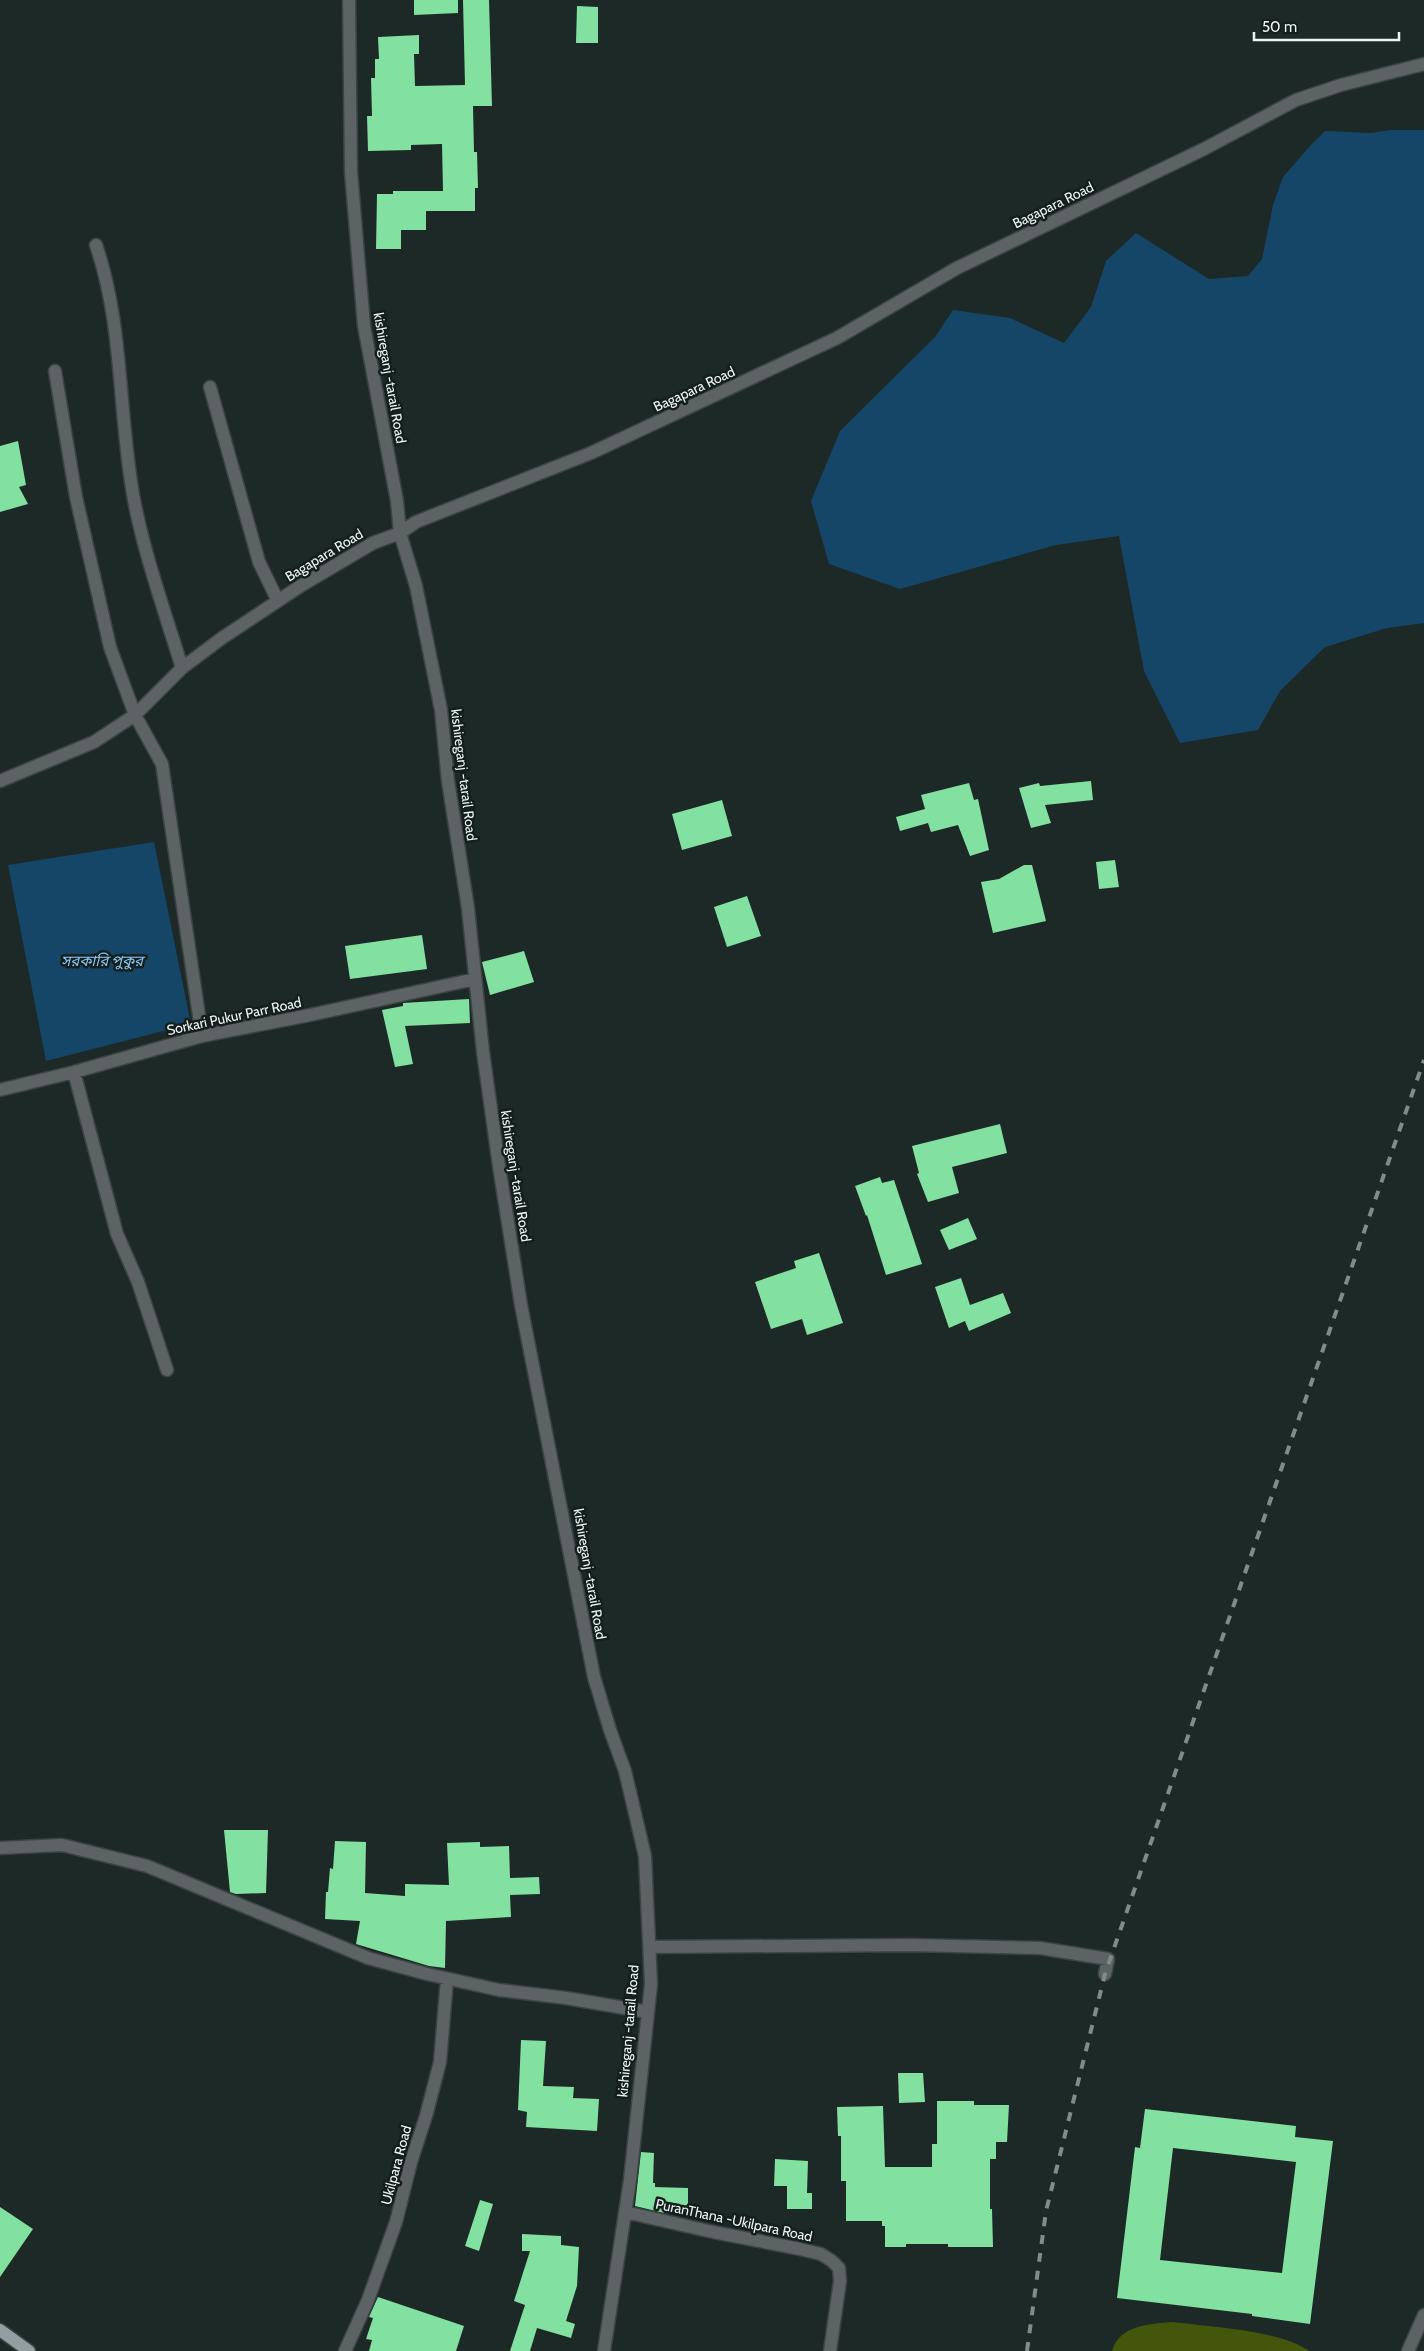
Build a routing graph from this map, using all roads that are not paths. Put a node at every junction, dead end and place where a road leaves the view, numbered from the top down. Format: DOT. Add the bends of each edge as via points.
graph roads {
  1 [pos="349,0"];
  2 [pos="1424,64"];
  3 [pos="96,245"];
  4 [pos="55,371"];
  5 [pos="210,387"];
  6 [pos="400,533"];
  7 [pos="278,601"];
  8 [pos="182,668"];
  9 [pos="135,715"];
  10 [pos="0,781"];
  11 [pos="475,979"];
  12 [pos="202,1036"];
  13 [pos="74,1072"];
  14 [pos="0,1090"];
  15 [pos="167,1370"];
  16 [pos="0,1848"];
  17 [pos="650,1947"];
  18 [pos="1105,1974"];
  19 [pos="448,1979"];
  20 [pos="648,2012"];
  21 [pos="625,2212"];
  22 [pos="1424,2315"];
  23 [pos="0,2330"];
  24 [pos="29,2351"];
  25 [pos="345,2351"];
  26 [pos="604,2351"];
  27 [pos="830,2351"];
  28 [pos="1408,2351"];
  1 -- 6 [label="street, kishireganj -tarail Road" via="351,172 364,326 397,500"];
  2 -- 6 [label="street, Bagapara Road" via="1296,100 1204,150 956,268 837,338 590,453 416,522"];
  3 -- 8 [label="street" via="107,275 117,338 134,499 147,554"];
  4 -- 9 [label="street" via="76,497 108,638"];
  5 -- 7 [label="street" via="259,562"];
  6 -- 7 [label="street, Bagapara Road" via="373,542"];
  6 -- 11 [label="street, kishireganj -tarail Road" via="416,586 441,710"];
  7 -- 8 [label="street, Bagapara Road"];
  8 -- 9 [label="street, Bagapara Road"];
  9 -- 10 [label="street, Bagapara Road" via="94,742"];
  9 -- 12 [label="street" via="162,764"];
  11 -- 12 [label="street, Sorkari Pukur Parr Road"];
  11 -- 17 [label="street, kishireganj -tarail Road" via="522,1305 594,1676 626,1771 646,1856"];
  12 -- 13 [label="street, Sorkari Pukur Parr Road"];
  13 -- 14 [label="street, Sorkari Pukur Parr Road"];
  13 -- 15 [label="street" via="117,1234 138,1282"];
  16 -- 19 [label="street" via="62,1845 147,1866 368,1958"];
  17 -- 18 [label="street" via="1040,1948 1108,1959"];
  17 -- 20 [label="street, kishireganj -tarail Road"];
  19 -- 20 [label="street" via="499,1990"];
  19 -- 25 [label="street, Ukilpara Road" via="440,2062 426,2116 396,2222 368,2300"];
  20 -- 21 [label="street, kishireganj -tarail Road"];
  21 -- 26 [label="street, kishireganj -tarail Road"];
  21 -- 27 [label="street, PuranThana -Ukilpara Road" via="800,2249 832,2260 839,2268 840,2281"];
  22 -- 28 [label="street"];
  23 -- 24 [label="main road"];
}
